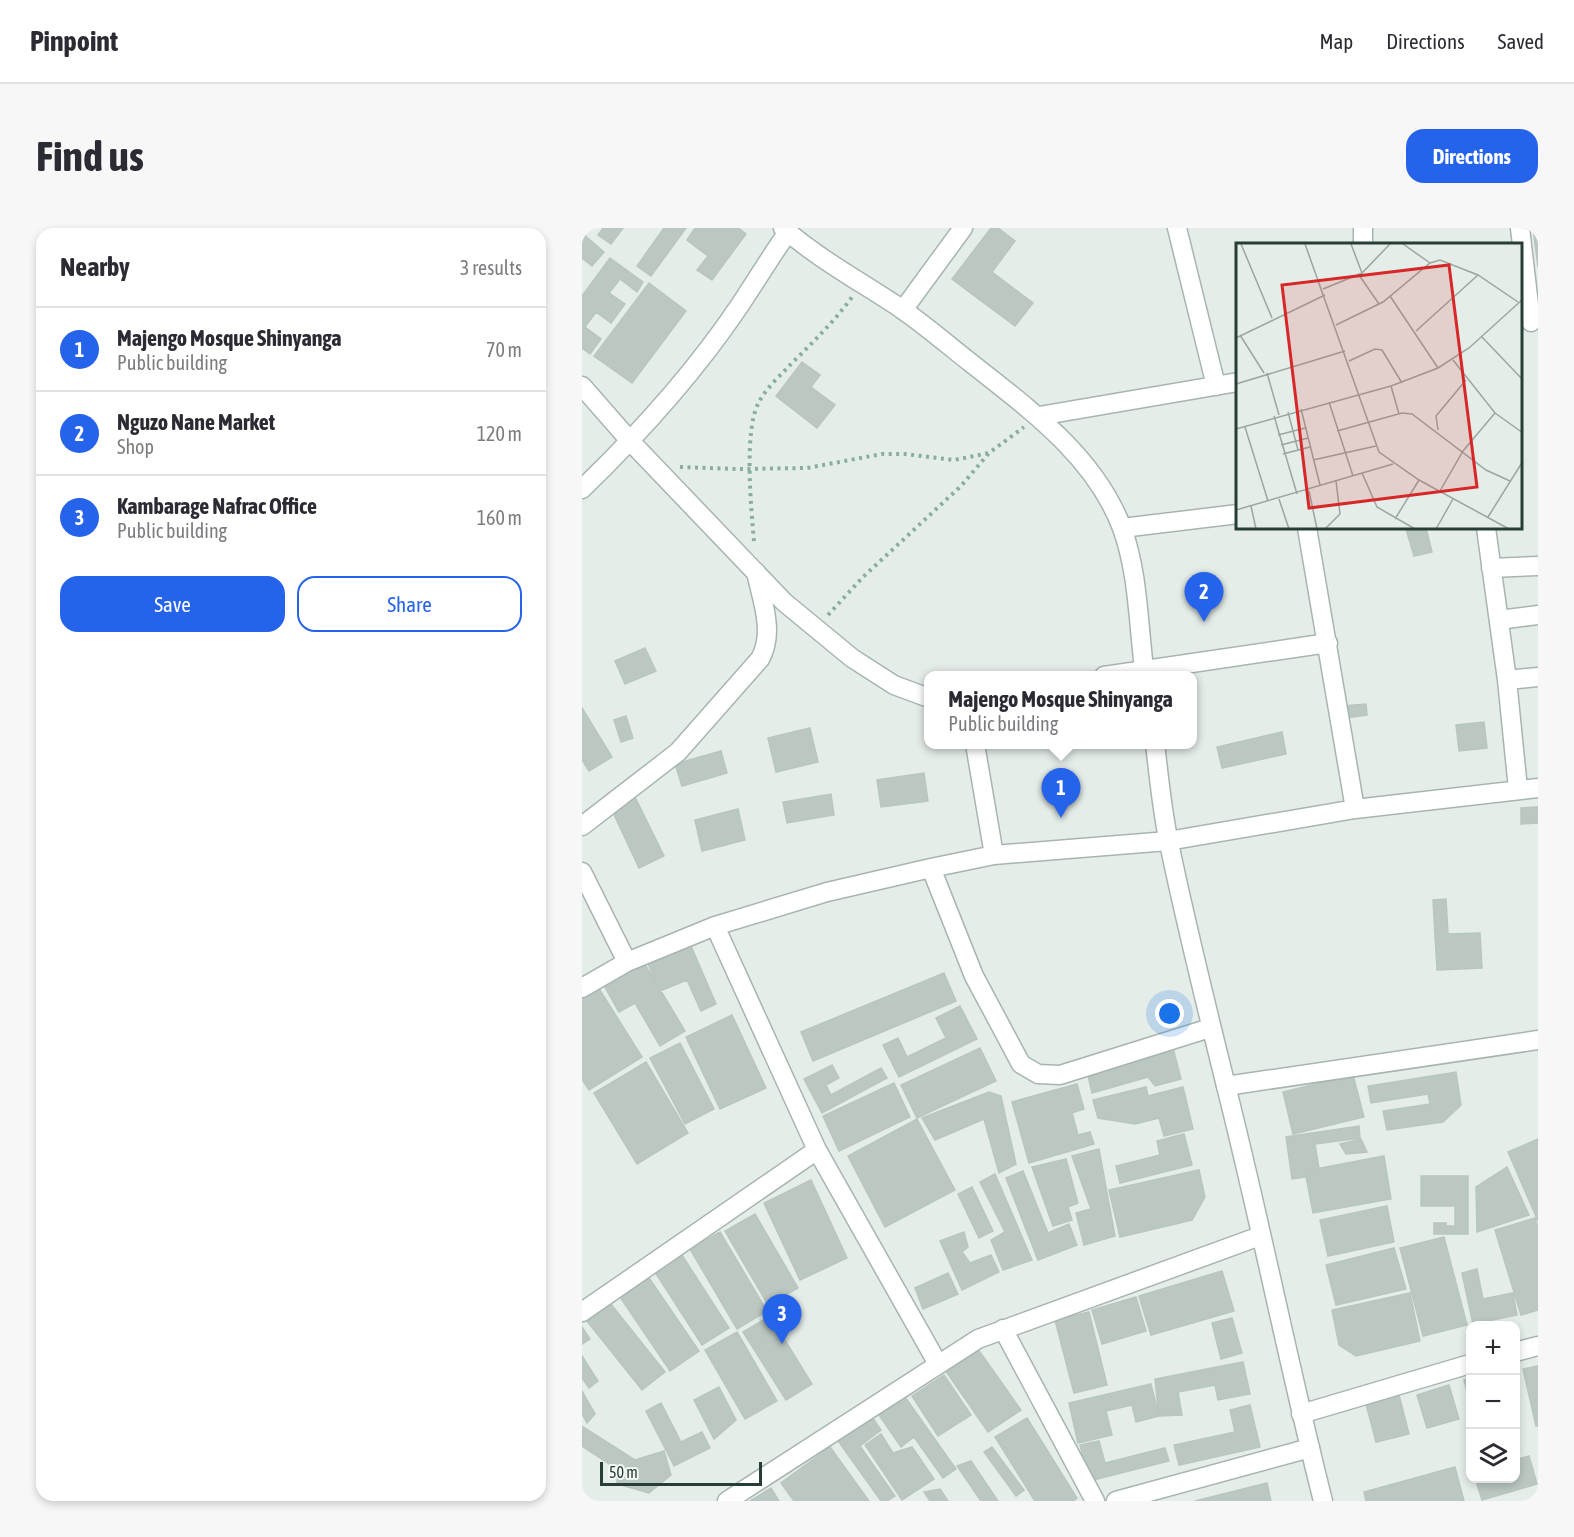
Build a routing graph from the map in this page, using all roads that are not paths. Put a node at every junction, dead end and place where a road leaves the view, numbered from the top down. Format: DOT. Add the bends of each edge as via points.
graph roads {
  1 [pos="963,228"];
  2 [pos="1177,228"];
  3 [pos="1520,228"];
  4 [pos="785,230"];
  5 [pos="1522,243"];
  6 [pos="1523,256"];
  7 [pos="903,310"];
  8 [pos="1530,323"];
  9 [pos="1236,382"];
  10 [pos="582,386"];
  11 [pos="1216,386"];
  12 [pos="1039,416"];
  13 [pos="631,442"];
  14 [pos="582,489"];
  15 [pos="1236,514"];
  16 [pos="1122,528"];
  17 [pos="1307,530"];
  18 [pos="1486,530"];
  19 [pos="1538,566"];
  20 [pos="1491,568"];
  21 [pos="756,571"];
  22 [pos="1538,615"];
  23 [pos="1499,620"];
  24 [pos="1328,643"];
  25 [pos="1144,671"];
  26 [pos="1150,671"];
  27 [pos="1538,677"];
  28 [pos="1507,680"];
  29 [pos="924,696"];
  30 [pos="976,749"];
  31 [pos="1156,749"];
  32 [pos="1538,788"];
  33 [pos="1518,789"];
  34 [pos="1355,809"];
  35 [pos="582,826"];
  36 [pos="1168,841"];
  37 [pos="994,855"];
  38 [pos="931,868"];
  39 [pos="582,872"];
  40 [pos="715,926"];
  41 [pos="627,962"];
  42 [pos="582,988"];
  43 [pos="1210,1028"];
  44 [pos="1538,1040"];
  45 [pos="1226,1086"];
  46 [pos="817,1150"];
  47 [pos="1260,1236"];
  48 [pos="582,1312"];
  49 [pos="1003,1329"];
  50 [pos="1538,1346"];
  51 [pos="1520,1351"];
  52 [pos="938,1364"];
  53 [pos="1466,1365"];
  54 [pos="1301,1414"];
  55 [pos="1310,1448"];
  56 [pos="727,1501"];
  57 [pos="1095,1501"];
  58 [pos="1116,1501"];
  59 [pos="1323,1501"];
  1 -- 7 [label="street"];
  2 -- 11 [label="street"];
  3 -- 5 [label="street"];
  4 -- 7 [label="street"];
  4 -- 13 [label="street" via="729,321"];
  6 -- 8 [label="street"];
  7 -- 12 [label="street"];
  9 -- 11 [label="street"];
  10 -- 13 [label="street"];
  11 -- 12 [label="street"];
  12 -- 16 [label="street" via="1076,454 1108,497"];
  13 -- 14 [label="street"];
  13 -- 21 [label="street"];
  15 -- 16 [label="street"];
  16 -- 25 [label="street" via="1133,567"];
  17 -- 24 [label="street"];
  18 -- 20 [label="street"];
  19 -- 20 [label="street"];
  20 -- 23 [label="street"];
  21 -- 29 [label="street" via="784,602 852,658 894,685"];
  21 -- 35 [label="street" via="768,642 760,659 678,752"];
  22 -- 23 [label="street"];
  23 -- 28 [label="street"];
  24 -- 26 [label="street"];
  24 -- 34 [label="street"];
  27 -- 28 [label="street"];
  28 -- 33 [label="street"];
  30 -- 37 [label="street"];
  31 -- 36 [label="street"];
  32 -- 33 [label="street"];
  33 -- 34 [label="street"];
  34 -- 36 [label="street"];
  36 -- 37 [label="street"];
  36 -- 43 [label="street"];
  37 -- 38 [label="street"];
  38 -- 40 [label="street" via="827,892"];
  38 -- 43 [label="street" via="974,976 1021,1064 1038,1074 1060,1075"];
  39 -- 41 [label="street"];
  40 -- 41 [label="street"];
  40 -- 46 [label="street"];
  41 -- 42 [label="street"];
  43 -- 45 [label="street"];
  44 -- 45 [label="street"];
  45 -- 47 [label="street"];
  46 -- 48 [label="street"];
  46 -- 52 [label="street"];
  47 -- 49 [label="street"];
  47 -- 54 [label="street"];
  49 -- 52 [label="street" via="978,1339"];
  49 -- 57 [label="street"];
  50 -- 51 [label="street"];
  52 -- 56 [label="street"];
  53 -- 54 [label="street"];
  54 -- 55 [label="street"];
  55 -- 58 [label="street"];
  55 -- 59 [label="street"];
}
